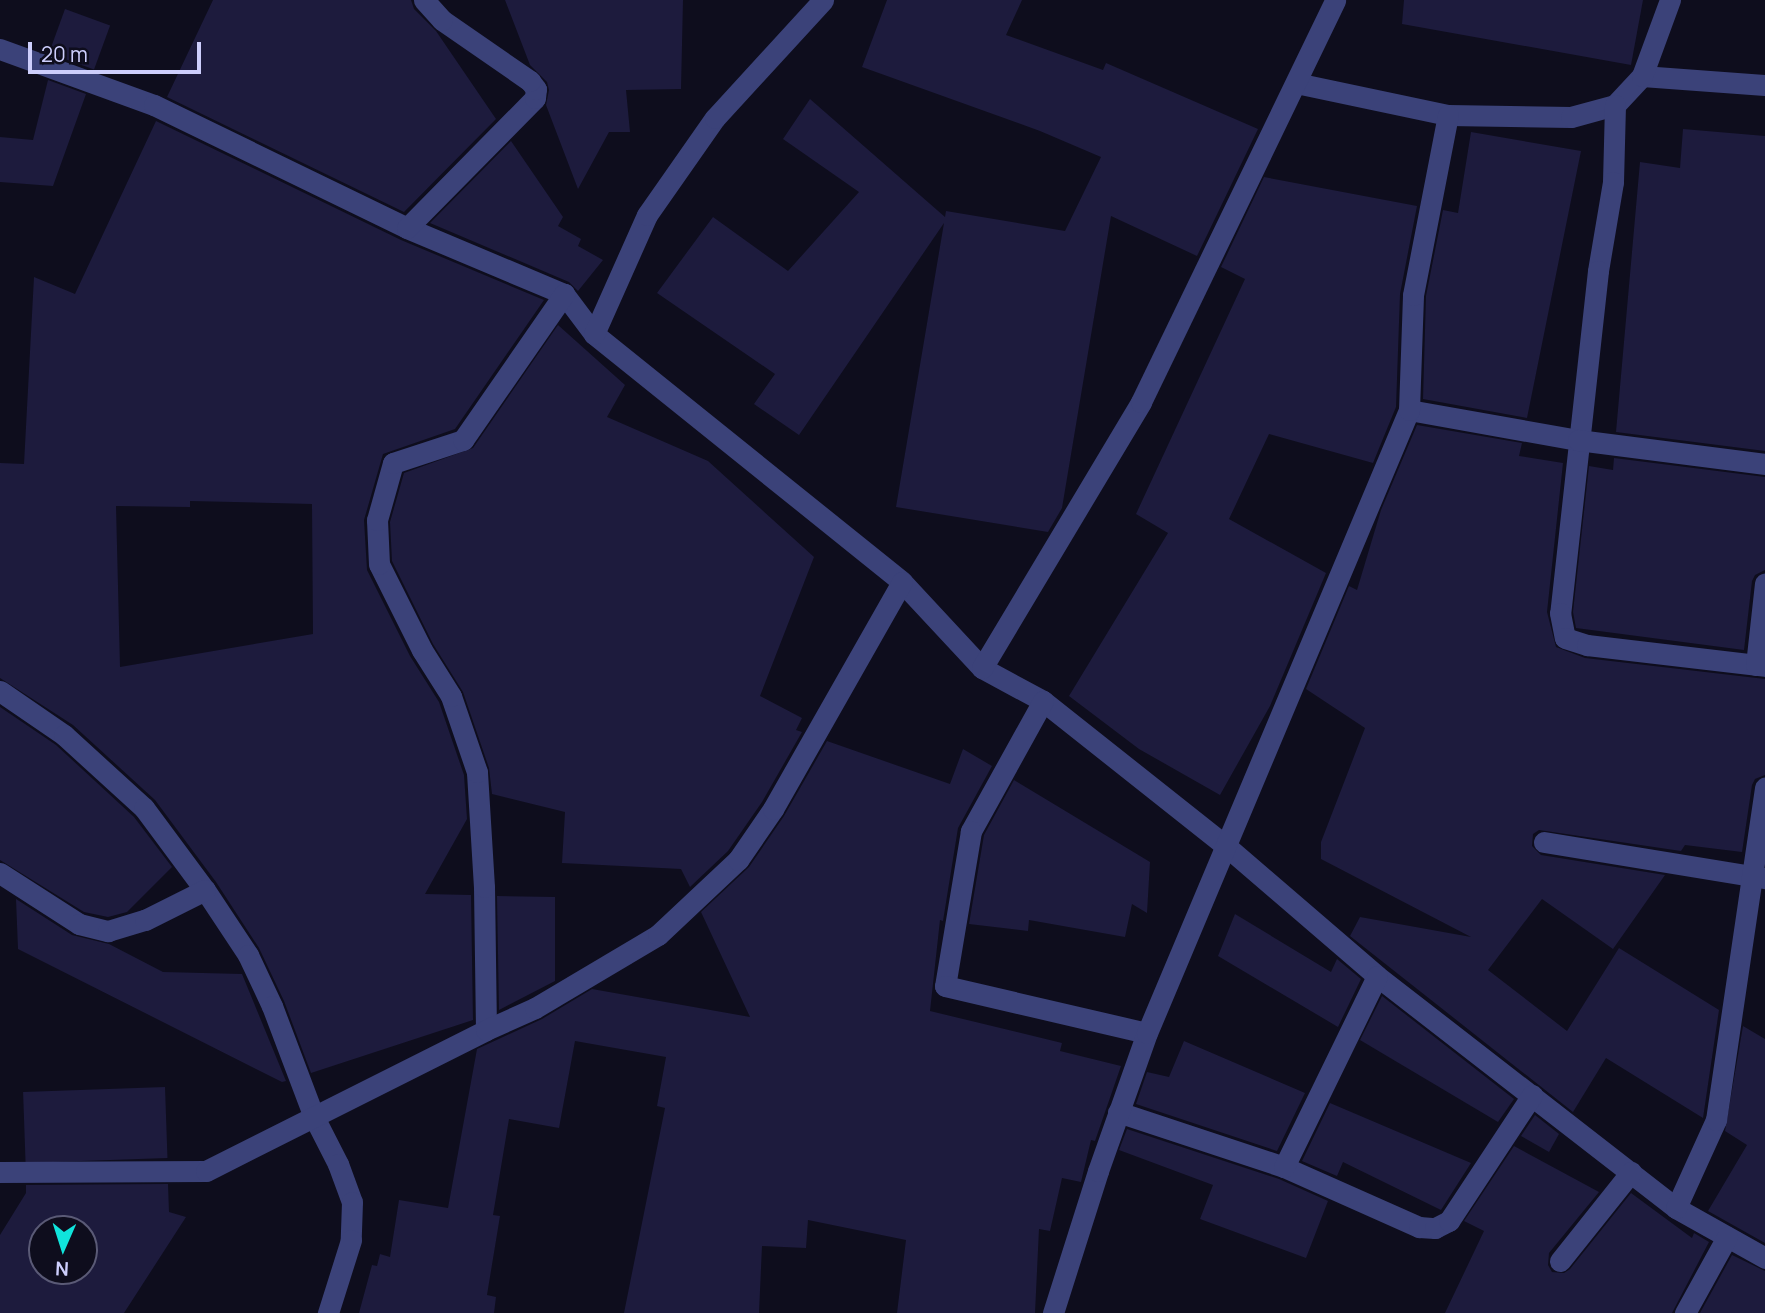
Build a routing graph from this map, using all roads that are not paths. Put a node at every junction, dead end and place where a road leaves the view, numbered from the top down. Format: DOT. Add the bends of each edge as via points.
graph roads {
  1 [pos="424,0"];
  2 [pos="823,0"];
  3 [pos="1335,0"];
  4 [pos="1670,0"];
  5 [pos="0,49"];
  6 [pos="1642,76"];
  7 [pos="1296,83"];
  8 [pos="1765,85"];
  9 [pos="1615,105"];
  10 [pos="1448,115"];
  11 [pos="407,228"];
  12 [pos="564,294"];
  13 [pos="594,334"];
  14 [pos="1409,410"];
  15 [pos="1578,440"];
  16 [pos="1765,464"];
  17 [pos="902,582"];
  18 [pos="1765,583"];
  19 [pos="1761,666"];
  20 [pos="982,668"];
  21 [pos="0,691"];
  22 [pos="1043,701"];
  23 [pos="1765,788"];
  24 [pos="1544,842"];
  25 [pos="1226,846"];
  26 [pos="0,873"];
  27 [pos="1759,877"];
  28 [pos="205,890"];
  29 [pos="1377,976"];
  30 [pos="486,1030"];
  31 [pos="1147,1033"];
  32 [pos="1532,1095"];
  33 [pos="1118,1112"];
  34 [pos="314,1117"];
  35 [pos="1284,1167"];
  36 [pos="0,1172"];
  37 [pos="1631,1172"];
  38 [pos="1676,1208"];
  39 [pos="1727,1237"];
  40 [pos="1765,1258"];
  41 [pos="1560,1261"];
  42 [pos="328,1313"];
  43 [pos="1053,1313"];
  44 [pos="1685,1313"];
  1 -- 11 [label="street" via="442,20 536,89 535,98"];
  2 -- 13 [label="street" via="715,118 647,215"];
  3 -- 7 [label="street"];
  4 -- 6 [label="street"];
  5 -- 11 [label="street" via="154,104"];
  6 -- 8 [label="street"];
  6 -- 9 [label="street"];
  7 -- 10 [label="street"];
  7 -- 20 [label="street" via="1141,402"];
  9 -- 10 [label="street" via="1571,117"];
  9 -- 15 [label="street" via="1613,182"];
  10 -- 14 [label="street" via="1413,295"];
  11 -- 12 [label="street"];
  12 -- 13 [label="street"];
  12 -- 30 [label="street" via="463,440 393,463 377,520 379,564 451,696 477,772"];
  13 -- 17 [label="street"];
  14 -- 15 [label="street"];
  14 -- 25 [label="street"];
  15 -- 16 [label="street"];
  15 -- 19 [label="street" via="1560,613 1565,638 1587,645"];
  17 -- 20 [label="street"];
  17 -- 30 [label="street" via="774,809 738,860 658,934 535,1008"];
  18 -- 19 [label="street"];
  20 -- 22 [label="street"];
  21 -- 28 [label="street" via="64,735 144,808"];
  22 -- 25 [label="street"];
  22 -- 31 [label="street" via="971,831 945,986"];
  23 -- 27 [label="street"];
  24 -- 27 [label="street"];
  25 -- 29 [label="street"];
  25 -- 31 [label="street"];
  26 -- 28 [label="street" via="79,924 108,930 145,920"];
  27 -- 38 [label="street" via="1716,1120"];
  28 -- 34 [label="street" via="263,986"];
  29 -- 32 [label="street"];
  29 -- 35 [label="street"];
  30 -- 34 [label="street"];
  31 -- 33 [label="street"];
  32 -- 35 [label="street" via="1449,1221 1435,1227 1419,1227"];
  32 -- 37 [label="street"];
  33 -- 35 [label="street"];
  33 -- 43 [label="street"];
  34 -- 36 [label="street" via="206,1171"];
  34 -- 42 [label="street" via="352,1202 351,1240"];
  37 -- 38 [label="street"];
  37 -- 41 [label="street"];
  38 -- 39 [label="street"];
  39 -- 40 [label="street"];
  39 -- 44 [label="street"];
}
